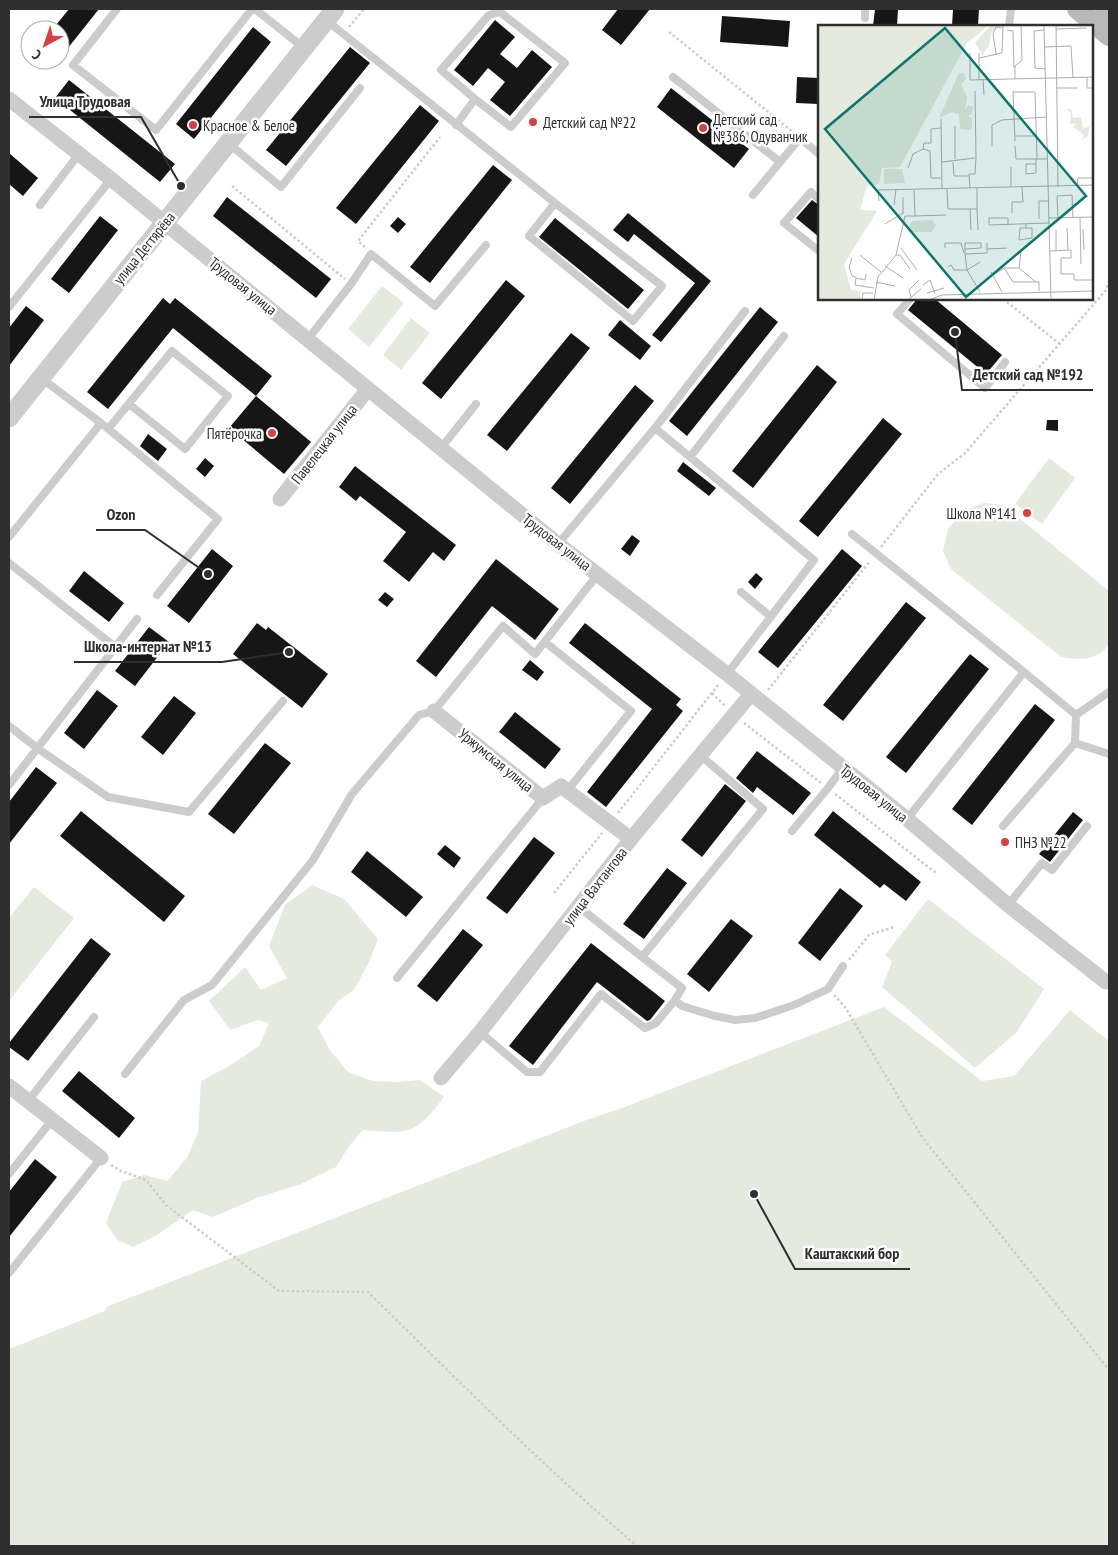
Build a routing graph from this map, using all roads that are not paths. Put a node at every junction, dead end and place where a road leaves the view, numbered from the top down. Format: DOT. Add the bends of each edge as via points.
graph roads {
  1 [pos="117,9"];
  2 [pos="253,9"];
  3 [pos="865,9"];
  4 [pos="1011,9"];
  5 [pos="1077,9"];
  6 [pos="1105,9"];
  7 [pos="1109,12"];
  8 [pos="331,14"];
  9 [pos="865,18"];
  10 [pos="1009,25"];
  11 [pos="1109,36"];
  12 [pos="304,48"];
  13 [pos="673,77"];
  14 [pos="360,88"];
  15 [pos="475,99"];
  16 [pos="9,100"];
  17 [pos="456,124"];
  18 [pos="228,144"];
  19 [pos="818,153"];
  20 [pos="79,154"];
  21 [pos="780,162"];
  22 [pos="111,179"];
  23 [pos="753,195"];
  24 [pos="818,198"];
  25 [pos="555,202"];
  26 [pos="40,205"];
  27 [pos="164,222"];
  28 [pos="486,245"];
  29 [pos="818,250"];
  30 [pos="909,300"];
  31 [pos="9,307"];
  32 [pos="745,311"];
  33 [pos="784,336"];
  34 [pos="308,339"];
  35 [pos="1005,362"];
  36 [pos="41,378"];
  37 [pos="368,389"];
  38 [pos="129,404"];
  39 [pos="476,404"];
  40 [pos="9,418"];
  41 [pos="101,423"];
  42 [pos="655,428"];
  43 [pos="108,429"];
  44 [pos="441,448"];
  45 [pos="690,457"];
  46 [pos="280,499"];
  47 [pos="852,534"];
  48 [pos="9,537"];
  49 [pos="558,544"];
  50 [pos="9,563"];
  51 [pos="598,574"];
  52 [pos="741,592"];
  53 [pos="157,595"];
  54 [pos="771,616"];
  55 [pos="137,619"];
  56 [pos="545,642"];
  57 [pos="115,647"];
  58 [pos="1024,672"];
  59 [pos="727,674"];
  60 [pos="1109,692"];
  61 [pos="755,698"];
  62 [pos="283,701"];
  63 [pos="434,711"];
  64 [pos="1076,715"];
  65 [pos="9,726"];
  66 [pos="1075,743"];
  67 [pos="37,748"];
  68 [pos="1109,754"];
  69 [pos="700,755"];
  70 [pos="843,768"];
  71 [pos="9,785"];
  72 [pos="567,791"];
  73 [pos="543,798"];
  74 [pos="907,819"];
  75 [pos="1003,826"];
  76 [pos="1087,826"];
  77 [pos="792,831"];
  78 [pos="631,839"];
  79 [pos="1008,905"];
  80 [pos="579,907"];
  81 [pos="642,957"];
  82 [pos="843,966"];
  83 [pos="397,978"];
  84 [pos="1108,981"];
  85 [pos="675,1000"];
  86 [pos="94,1017"];
  87 [pos="480,1032"];
  88 [pos="125,1074"];
  89 [pos="441,1078"];
  90 [pos="9,1086"];
  91 [pos="28,1101"];
  92 [pos="52,1120"];
  93 [pos="101,1158"];
  94 [pos="9,1174"];
  95 [pos="9,1273"];
  1 -- 2 [label="lane" via="73,65 156,130"];
  2 -- 12 [label="lane"];
  3 -- 9 [label="lane"];
  4 -- 10 [label="lane"];
  5 -- 11 [label="main road"];
  6 -- 7 [label="main road"];
  8 -- 12 [label="street, улица Дегтярёва"];
  8 -- 17 [label="lane" via="343,34"];
  12 -- 18 [label="street, улица Дегтярёва"];
  13 -- 21 [label="lane"];
  14 -- 18 [label="lane" via="281,187"];
  15 -- 15 [label="lane" via="511,127 565,63 500,12 489,15 441,70"];
  15 -- 17 [label="lane"];
  16 -- 20 [label="street, Трудовая улица"];
  17 -- 25 [label="lane"];
  18 -- 27 [label="street, улица Дегтярёва"];
  19 -- 21 [label="lane" via="800,138"];
  20 -- 22 [label="street, Трудовая улица"];
  20 -- 26 [label="lane"];
  21 -- 23 [label="lane"];
  22 -- 27 [label="street, Трудовая улица"];
  22 -- 31 [label="lane"];
  24 -- 29 [label="lane" via="811,192 784,223"];
  25 -- 25 [label="lane" via="662,286 633,321 529,236"];
  27 -- 34 [label="street, Трудовая улица"];
  27 -- 36 [label="street, улица Дегтярёва"];
  28 -- 34 [label="lane" via="435,306 371,254"];
  30 -- 35 [label="lane" via="896,314 985,388"];
  32 -- 42 [label="lane"];
  33 -- 45 [label="lane"];
  34 -- 37 [label="street, Трудовая улица"];
  36 -- 40 [label="street, улица Дегтярёва"];
  36 -- 41 [label="lane"];
  37 -- 44 [label="street, Трудовая улица"];
  37 -- 46 [label="street, Павелецкая улица"];
  38 -- 38 [label="lane" via="172,351 228,396 185,449"];
  38 -- 43 [label="lane"];
  39 -- 44 [label="lane"];
  41 -- 43 [label="lane"];
  41 -- 48 [label="lane"];
  42 -- 45 [label="lane"];
  42 -- 49 [label="lane"];
  43 -- 53 [label="lane" via="218,519"];
  44 -- 49 [label="street, Трудовая улица"];
  45 -- 54 [label="lane" via="814,560"];
  47 -- 58 [label="lane"];
  49 -- 51 [label="street, Трудовая улица"];
  50 -- 57 [label="lane"];
  51 -- 56 [label="lane"];
  51 -- 59 [label="street, Трудовая улица"];
  52 -- 54 [label="lane"];
  54 -- 59 [label="lane"];
  55 -- 57 [label="lane"];
  56 -- 63 [label="lane" via="535,654 503,626"];
  56 -- 72 [label="lane" via="631,711"];
  57 -- 67 [label="lane"];
  58 -- 64 [label="lane"];
  58 -- 74 [label="lane"];
  59 -- 61 [label="street, Трудовая улица"];
  60 -- 64 [label="lane"];
  61 -- 69 [label="street, улица Вахтангова"];
  61 -- 70 [label="street, Трудовая улица"];
  62 -- 67 [label="lane" via="189,812 108,797"];
  63 -- 73 [label="street, Уржумская улица"];
  63 -- 88 [label="lane" via="419,714 352,794 313,860 212,985 184,1000"];
  64 -- 66 [label="lane"];
  65 -- 67 [label="lane"];
  66 -- 68 [label="lane"];
  66 -- 75 [label="lane"];
  67 -- 71 [label="lane"];
  69 -- 78 [label="street, улица Вахтангова"];
  69 -- 81 [label="lane" via="763,809"];
  70 -- 74 [label="street, Трудовая улица"];
  70 -- 77 [label="lane"];
  72 -- 73 [label="street, Уржумская улица" via="561,786"];
  72 -- 78 [label="street"];
  73 -- 83 [label="lane"];
  74 -- 79 [label="street, Трудовая улица"];
  76 -- 79 [label="lane" via="1052,870 1042,863"];
  78 -- 80 [label="street, улица Вахтангова"];
  79 -- 84 [label="street, Трудовая улица"];
  80 -- 81 [label="lane"];
  80 -- 87 [label="street, улица Вахтангова"];
  81 -- 85 [label="lane" via="682,988"];
  82 -- 85 [label="lane" via="828,989 755,1018 735,1020 715,1016 682,1006"];
  85 -- 87 [label="lane" via="656,1023 645,1028 601,994 540,1072 527,1072"];
  86 -- 91 [label="lane"];
  87 -- 89 [label="street, улица Вахтангова"];
  90 -- 91 [label="street"];
  91 -- 92 [label="street"];
  92 -- 93 [label="street"];
  92 -- 94 [label="lane"];
  93 -- 95 [label="lane"];
}
